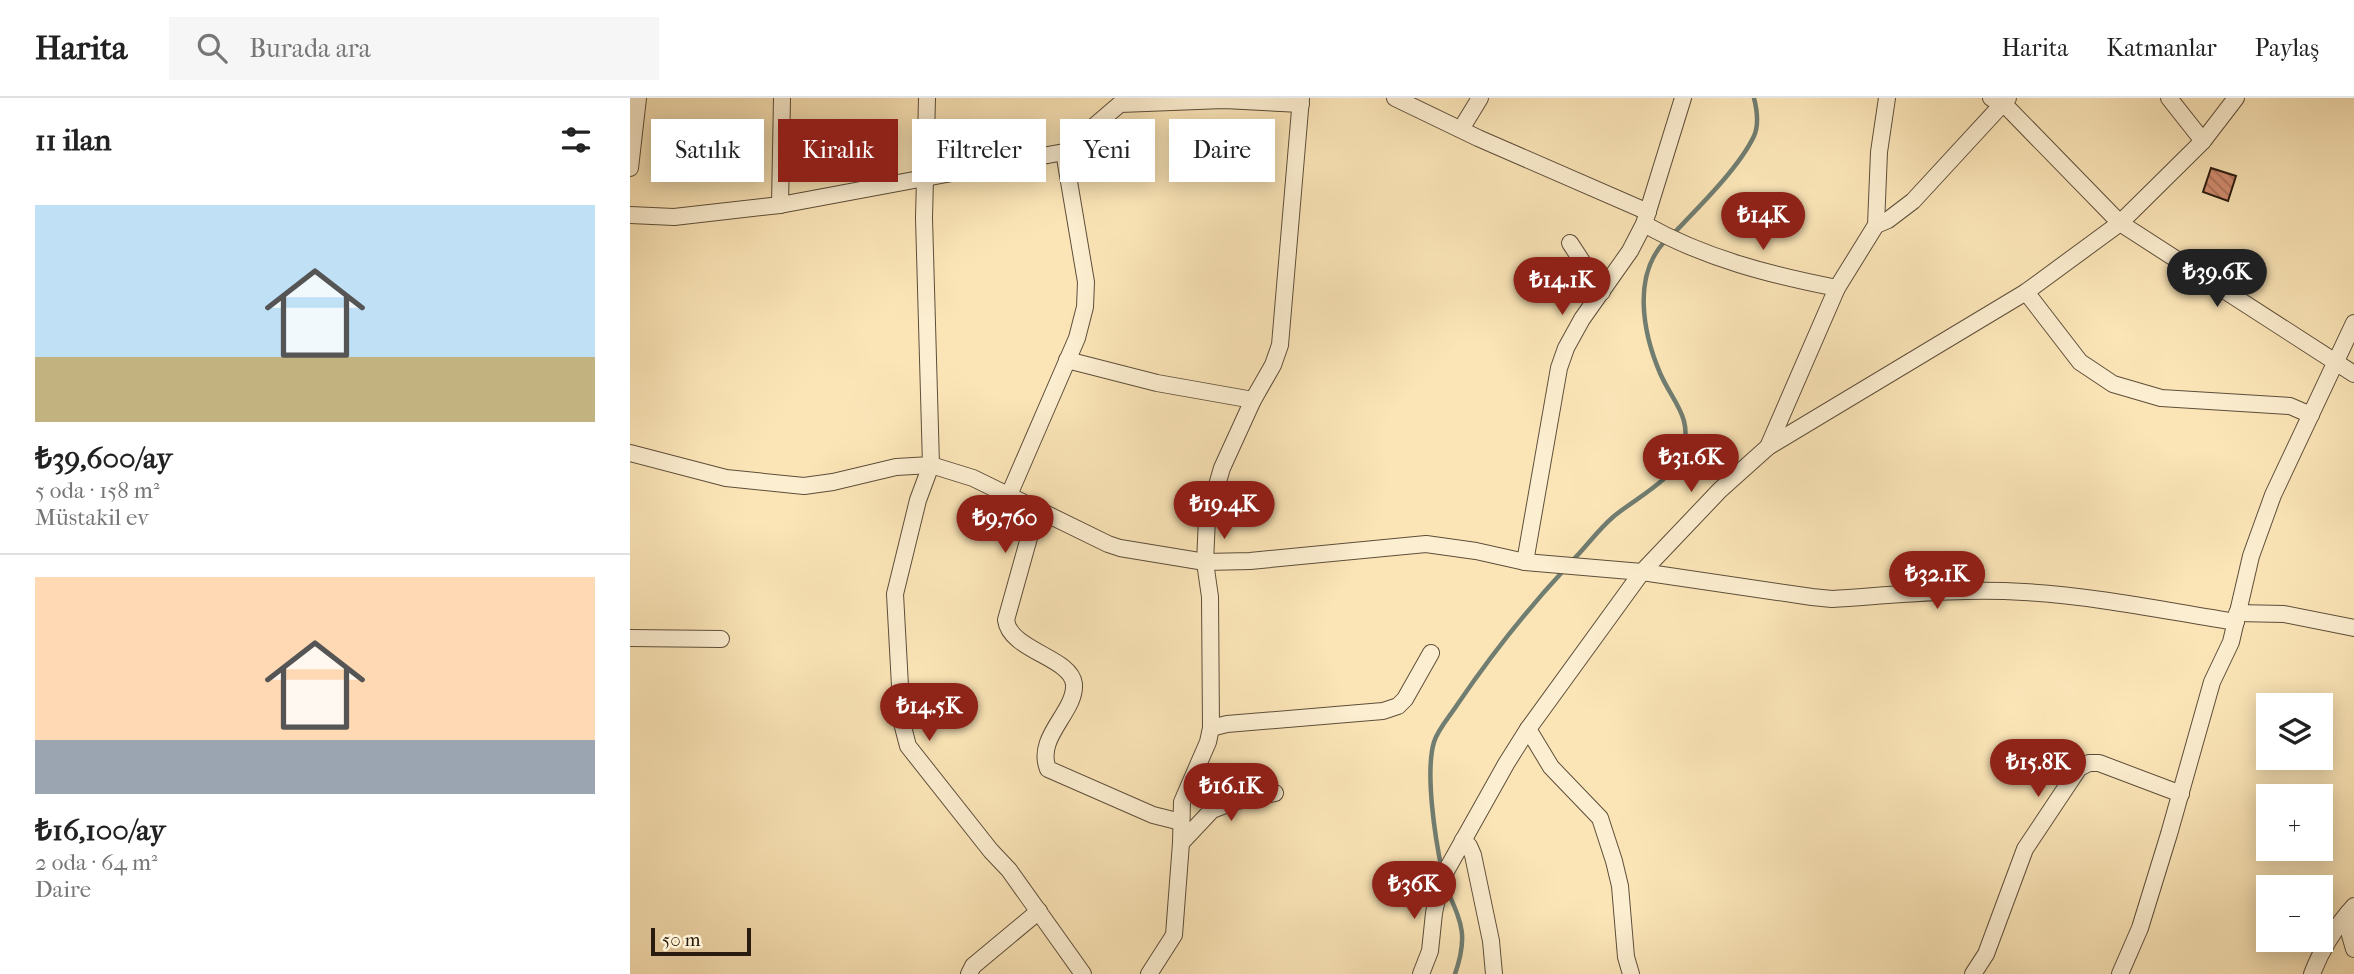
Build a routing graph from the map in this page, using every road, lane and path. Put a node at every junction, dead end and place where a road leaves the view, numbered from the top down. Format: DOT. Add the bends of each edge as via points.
graph roads {
  1 [pos="638,98"];
  2 [pos="782,98"];
  3 [pos="927,98"];
  4 [pos="1395,98"];
  5 [pos="1480,98"];
  6 [pos="1684,98"];
  7 [pos="1887,98"];
  8 [pos="2169,98"];
  9 [pos="2236,98"];
  10 [pos="2001,100"];
  11 [pos="1120,101"];
  12 [pos="1301,101"];
  13 [pos="926,119"];
  14 [pos="1100,119"];
  15 [pos="1461,129"];
  16 [pos="2203,141"];
  17 [pos="630,168"];
  18 [pos="912,180"];
  19 [pos="925,182"];
  20 [pos="1069,182"];
  21 [pos="780,205"];
  22 [pos="630,215"];
  23 [pos="1646,218"];
  24 [pos="2120,223"];
  25 [pos="1876,225"];
  26 [pos="1570,243"];
  27 [pos="1837,288"];
  28 [pos="1602,292"];
  29 [pos="2026,292"];
  30 [pos="2354,323"];
  31 [pos="1067,360"];
  32 [pos="2335,363"];
  33 [pos="2354,374"];
  34 [pos="1253,400"];
  35 [pos="2311,415"];
  36 [pos="1768,447"];
  37 [pos="630,453"];
  38 [pos="931,465"];
  39 [pos="1009,495"];
  40 [pos="1037,509"];
  41 [pos="1205,562"];
  42 [pos="1525,562"];
  43 [pos="1642,572"];
  44 [pos="2237,617"];
  45 [pos="2354,628"];
  46 [pos="630,638"];
  47 [pos="721,639"];
  48 [pos="1431,653"];
  49 [pos="1211,728"];
  50 [pos="1528,729"];
  51 [pos="1275,793"];
  52 [pos="2181,794"];
  53 [pos="1181,822"];
  54 [pos="1181,843"];
  55 [pos="1460,845"];
  56 [pos="2351,910"];
  57 [pos="1039,911"];
  58 [pos="2354,949"];
  59 [pos="969,974"];
  60 [pos="1083,974"];
  61 [pos="1149,974"];
  62 [pos="1421,974"];
  63 [pos="1494,974"];
  64 [pos="1632,974"];
  65 [pos="1973,974"];
  66 [pos="2120,974"];
  67 [pos="2312,974"];
  1 -- 17 [label="street"];
  2 -- 21 [label="street"];
  3 -- 13 [label="street"];
  4 -- 15 [label="street"];
  5 -- 15 [label="street"];
  6 -- 23 [label="street"];
  7 -- 25 [label="street"];
  8 -- 16 [label="street"];
  9 -- 16 [label="street"];
  10 -- 24 [label="street"];
  10 -- 25 [label="street" via="1913,201"];
  11 -- 12 [label="street"];
  11 -- 14 [label="street"];
  12 -- 34 [label="street" via="1280,345"];
  15 -- 23 [label="street"];
  16 -- 24 [label="street"];
  18 -- 21 [label="street"];
  19 -- 38 [label="street"];
  20 -- 31 [label="street" via="1086,282 1082,322"];
  21 -- 22 [label="street" via="674,216"];
  23 -- 27 [label="street" via="1681,244"];
  23 -- 28 [label="street"];
  24 -- 29 [label="street"];
  24 -- 32 [label="street"];
  25 -- 27 [label="street"];
  26 -- 28 [label="street"];
  27 -- 36 [label="street"];
  28 -- 42 [label="street" via="1582,319 1559,368"];
  29 -- 35 [label="street" via="2080,362 2113,384 2161,398 2290,406"];
  29 -- 36 [label="street"];
  30 -- 32 [label="street"];
  31 -- 34 [label="street" via="1157,383"];
  31 -- 39 [label="street"];
  32 -- 33 [label="street"];
  32 -- 35 [label="street"];
  34 -- 41 [label="street" via="1213,493"];
  35 -- 44 [label="street" via="2268,507"];
  36 -- 43 [label="street"];
  37 -- 38 [label="street" via="726,478 804,486 896,467"];
  38 -- 39 [label="street"];
  38 -- 57 [label="street" via="895,594 902,723 908,746"];
  39 -- 40 [label="street"];
  40 -- 41 [label="street" via="1120,548"];
  40 -- 53 [label="street" via="1006,620 1013,636 1057,664 1074,685 1044,761 1048,769 1153,815"];
  41 -- 42 [label="street" via="1426,544"];
  41 -- 49 [label="street" via="1210,597"];
  42 -- 43 [label="street"];
  43 -- 44 [label="street" via="1832,599 2024,592"];
  43 -- 50 [label="street"];
  44 -- 45 [label="street" via="2284,614"];
  44 -- 52 [label="street" via="2231,642 2211,682"];
  46 -- 47 [label="street"];
  48 -- 49 [label="street" via="1398,706"];
  49 -- 53 [label="street" via="1182,802"];
  50 -- 55 [label="street"];
  50 -- 64 [label="street" via="1551,767 1604,827 1619,886"];
  51 -- 54 [label="street" via="1212,810"];
  52 -- 65 [label="street" via="2099,763 2079,768 2025,849 1986,954"];
  52 -- 66 [label="street" via="2140,928"];
  53 -- 54 [label="street"];
  54 -- 61 [label="street" via="1174,936"];
  55 -- 62 [label="street" via="1441,880 1430,951"];
  55 -- 63 [label="street" via="1469,846 1473,855"];
  56 -- 58 [label="street"];
  56 -- 67 [label="street" via="2320,953"];
  57 -- 59 [label="street"];
  57 -- 60 [label="street"];
}
